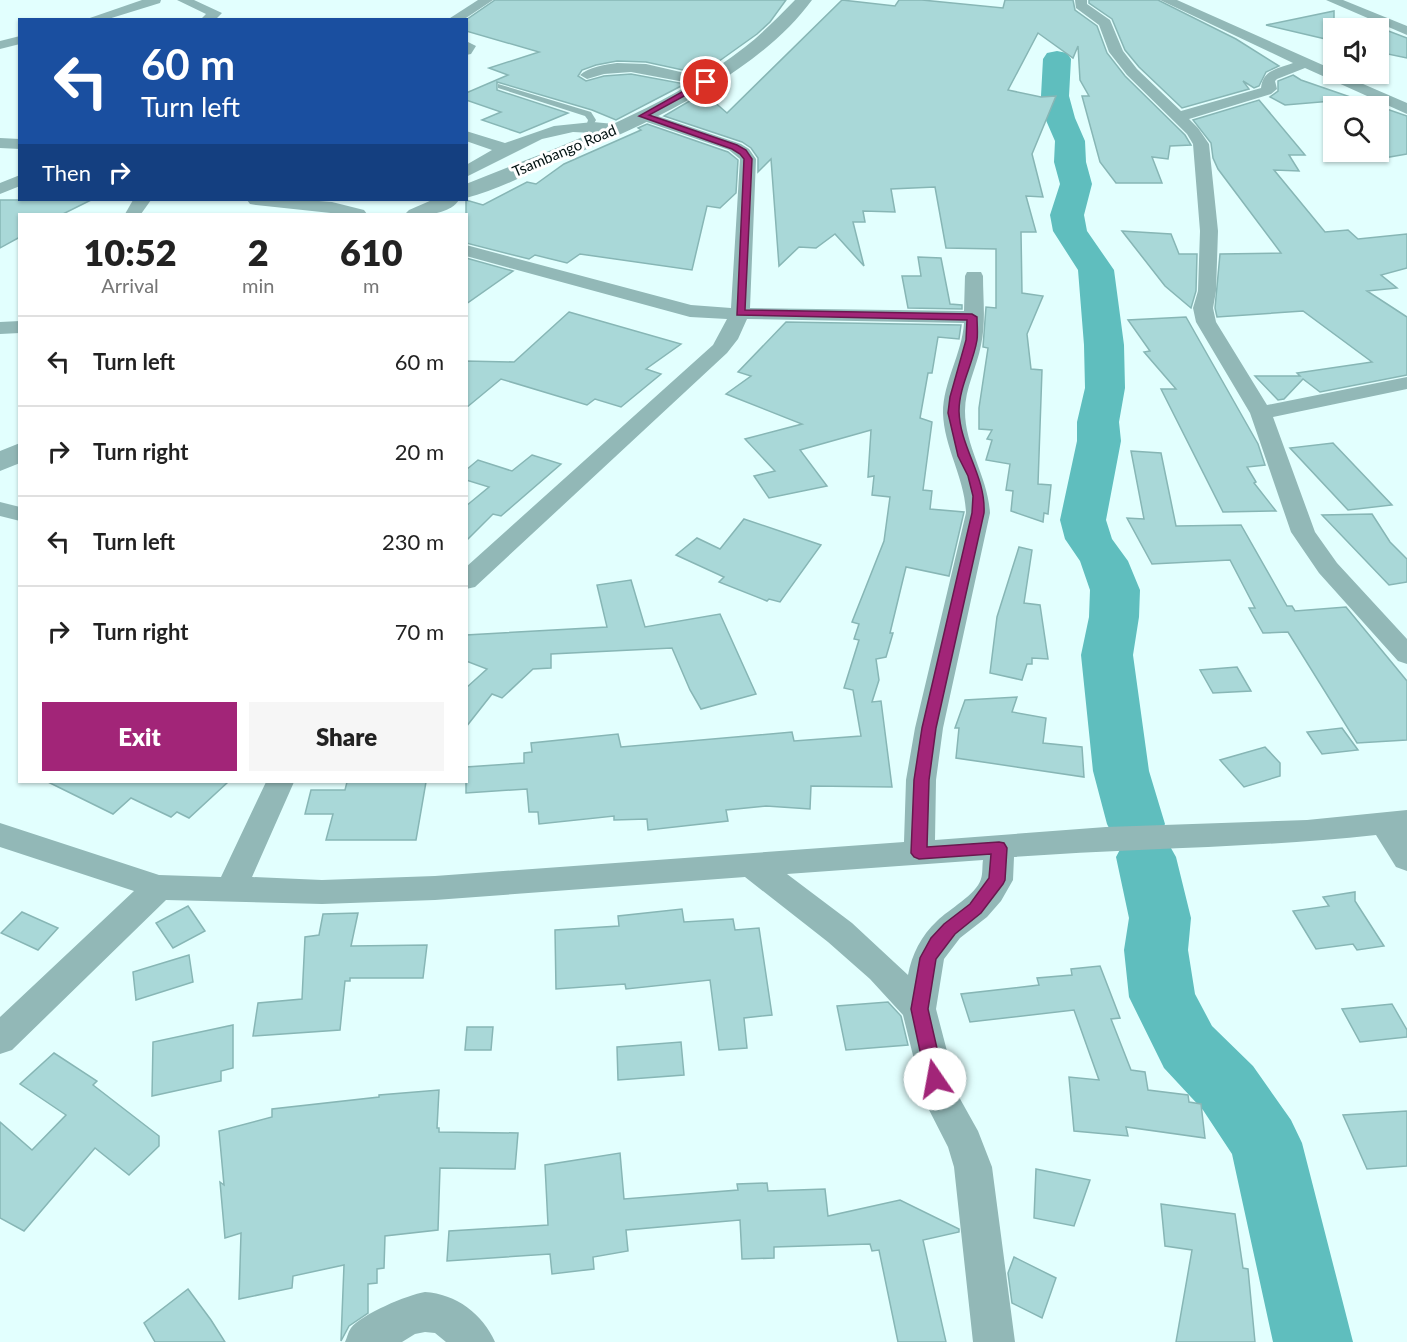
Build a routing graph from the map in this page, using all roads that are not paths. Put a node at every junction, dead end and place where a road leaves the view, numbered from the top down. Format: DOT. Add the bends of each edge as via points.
graph roads {
  1 [pos="155,0"];
  2 [pos="183,0"];
  3 [pos="487,0"];
  4 [pos="804,0"];
  5 [pos="1081,0"];
  6 [pos="1166,0"];
  7 [pos="1332,0"];
  8 [pos="96,18"];
  9 [pos="209,18"];
  10 [pos="456,18"];
  11 [pos="1407,31"];
  12 [pos="18,40"];
  13 [pos="0,45"];
  14 [pos="1306,63"];
  15 [pos="587,75"];
  16 [pos="706,82"];
  17 [pos="501,86"];
  18 [pos="1407,109"];
  19 [pos="643,116"];
  20 [pos="1179,117"];
  21 [pos="589,125"];
  22 [pos="614,129"];
  23 [pos="468,137"];
  24 [pos="0,143"];
  25 [pos="18,144"];
  26 [pos="506,148"];
  27 [pos="18,181"];
  28 [pos="469,184"];
  29 [pos="0,189"];
  30 [pos="267,201"];
  31 [pos="447,201"];
  32 [pos="354,213"];
  33 [pos="418,213"];
  34 [pos="468,251"];
  35 [pos="974,276"];
  36 [pos="740,313"];
  37 [pos="972,317"];
  38 [pos="18,327"];
  39 [pos="0,328"];
  40 [pos="1407,383"];
  41 [pos="1261,413"];
  42 [pos="18,451"];
  43 [pos="0,463"];
  44 [pos="0,509"];
  45 [pos="18,514"];
  46 [pos="468,579"];
  47 [pos="1407,655"];
  48 [pos="280,783"];
  49 [pos="1396,822"];
  50 [pos="0,835"];
  51 [pos="999,848"];
  52 [pos="919,853"];
  53 [pos="1407,859"];
  54 [pos="752,866"];
  55 [pos="159,888"];
  56 [pos="231,889"];
  57 [pos="919,1009"];
  58 [pos="0,1040"];
  59 [pos="366,1342"];
  60 [pos="474,1342"];
  61 [pos="994,1342"];
  1 -- 8 [label="street"];
  2 -- 9 [label="street" via="210,9 215,13"];
  3 -- 10 [label="street"];
  4 -- 16 [label="street, Tsambango Road" via="747,54"];
  5 -- 20 [label="street" via="1081,5 1106,23 1116,52 1132,72"];
  6 -- 14 [label="street"];
  7 -- 11 [label="street"];
  12 -- 13 [label="street"];
  14 -- 18 [label="street"];
  14 -- 20 [label="street" via="1272,76 1266,91"];
  15 -- 16 [label="street" via="620,66"];
  16 -- 19 [label="street, Tsambango Road"];
  17 -- 21 [label="lane" via="588,114 592,120"];
  19 -- 22 [label="street, Tsambango Road"];
  19 -- 36 [label="street" via="735,147 748,159"];
  20 -- 41 [label="street" via="1202,144 1209,231 1203,308 1206,322"];
  21 -- 22 [label="street"];
  21 -- 26 [label="street" via="545,132"];
  22 -- 28 [label="street, Tsambango Road"];
  23 -- 26 [label="street"];
  24 -- 25 [label="street"];
  26 -- 28 [label="street"];
  27 -- 29 [label="street"];
  30 -- 32 [label="street"];
  31 -- 33 [label="street"];
  34 -- 36 [label="street" via="690,311"];
  35 -- 37 [label="street"];
  36 -- 37 [label="street"];
  36 -- 46 [label="street" via="720,349"];
  37 -- 52 [label="street" via="972,340 954,413 979,496 978,513 931,717 921,780"];
  38 -- 39 [label="street"];
  40 -- 41 [label="street"];
  41 -- 47 [label="street" via="1303,532 1328,568"];
  42 -- 43 [label="street"];
  44 -- 45 [label="street"];
  48 -- 56 [label="street"];
  49 -- 51 [label="street" via="1306,831 1106,839"];
  49 -- 53 [label="street"];
  50 -- 55 [label="street"];
  51 -- 52 [label="street"];
  51 -- 57 [label="street" via="997,880 990,892 949,929 928,958"];
  52 -- 54 [label="street"];
  54 -- 56 [label="street" via="435,888 321,892"];
  54 -- 57 [label="street" via="788,890 845,938"];
  55 -- 56 [label="street"];
  55 -- 58 [label="street"];
  57 -- 61 [label="street" via="942,1100 973,1167"];
  59 -- 60 [label="street" via="416,1313 431,1311 447,1317"];
}
